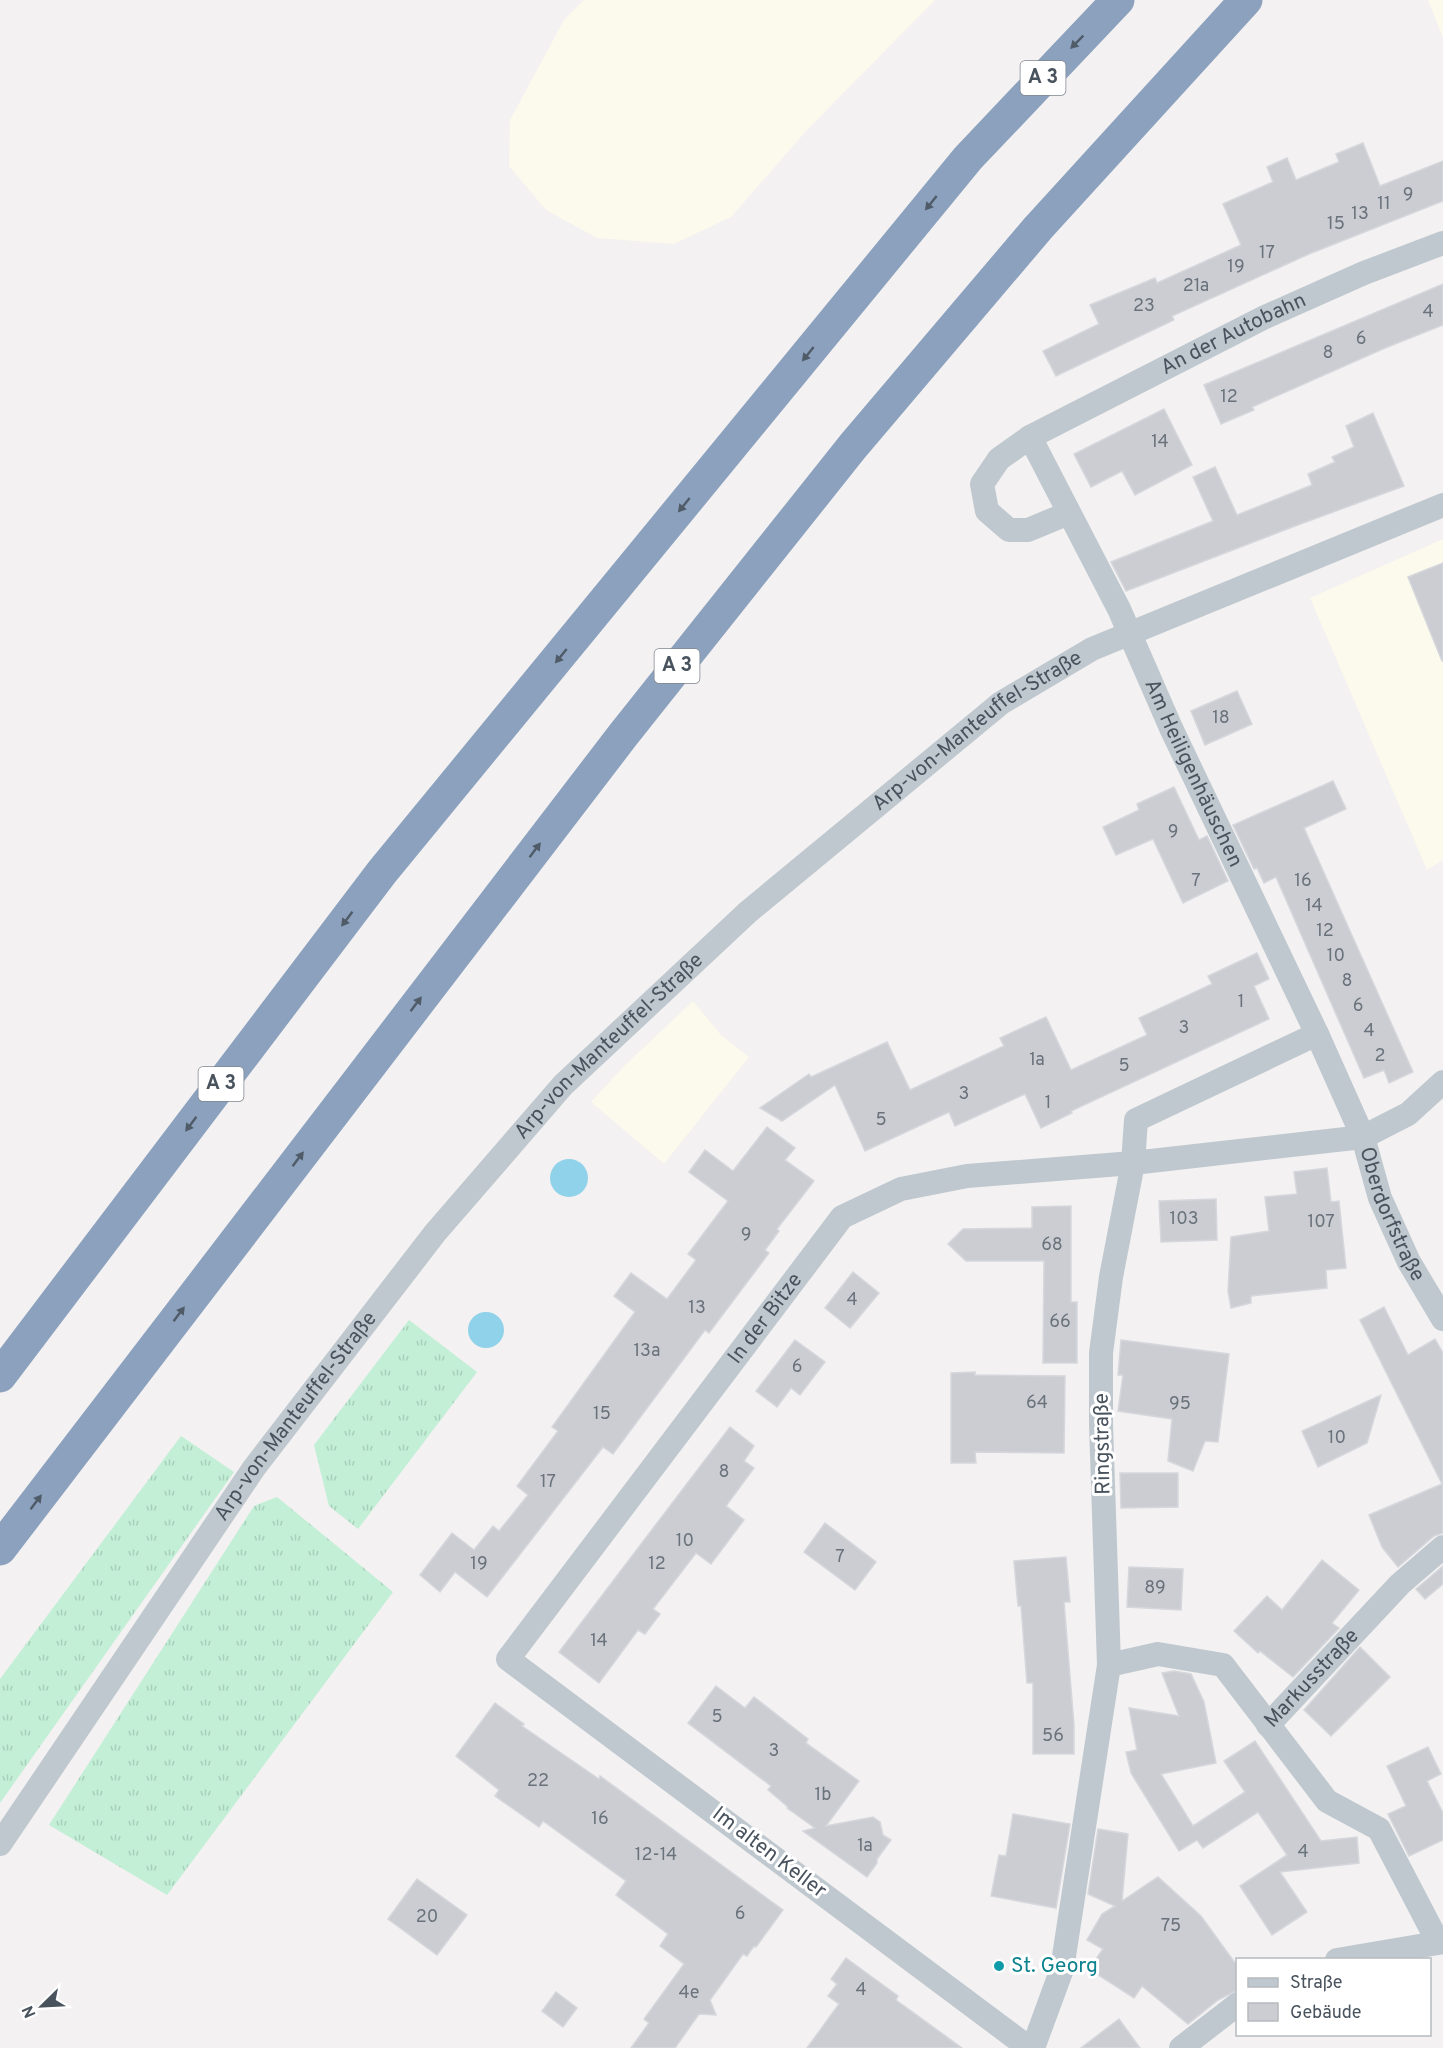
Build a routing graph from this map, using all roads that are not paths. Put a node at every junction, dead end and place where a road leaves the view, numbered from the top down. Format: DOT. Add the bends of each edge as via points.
graph roads {
  1 [pos="1118,0"];
  2 [pos="1246,0"];
  3 [pos="1443,243"];
  4 [pos="1030,437"];
  5 [pos="1443,505"];
  6 [pos="1069,513"];
  7 [pos="1317,1034"];
  8 [pos="1443,1082"];
  9 [pos="1363,1137"];
  10 [pos="1132,1163"];
  11 [pos="1443,1319"];
  12 [pos="0,1376"];
  13 [pos="1443,1547"];
  14 [pos="0,1549"];
  15 [pos="508,1659"];
  16 [pos="1109,1665"];
  17 [pos="1268,1725"];
  18 [pos="0,1844"];
  19 [pos="1440,1942"];
  20 [pos="1343,1958"];
  21 [pos="1236,2006"];
  22 [pos="1031,2048"];
  23 [pos="1181,2048"];
  1 -- 12 [label="highway, A 3, one-way" via="968,158 382,872"];
  14 -- 2 [label="highway, A 3, one-way" via="623,735 853,446 1038,228"];
  3 -- 4 [label="street, An der Autobahn" via="1265,316"];
  4 -- 6 [label="street, Am Heiligenhäuschen"];
  4 -- 6 [label="street" via="999,459 982,484 987,511 1009,530 1028,530"];
  5 -- 18 [label="street, Arp-von-Manteuffel-Straße" via="1092,649 1001,703 748,912 563,1085 435,1233 254,1468"];
  6 -- 7 [label="street, Am Heiligenhäuschen" via="1119,609 1171,728"];
  7 -- 9 [label="street, Am Heiligenhäuschen"];
  7 -- 10 [label="street" via="1136,1120"];
  8 -- 9 [label="street" via="1407,1114"];
  9 -- 10 [label="street"];
  9 -- 11 [label="street, Oberdorfstraße" via="1380,1198 1409,1262"];
  10 -- 15 [label="street, In der Bitze" via="967,1176 901,1189 842,1217"];
  10 -- 16 [label="street, Ringstraße" via="1101,1353"];
  13 -- 17 [label="street, Markusstraße" via="1400,1584"];
  15 -- 22 [label="street, Im alten Keller"];
  16 -- 17 [label="street, Markusstraße" via="1158,1654 1223,1665"];
  16 -- 22 [label="street, Ringstraße" via="1062,1970"];
  17 -- 19 [label="street" via="1328,1801 1379,1829"];
  19 -- 20 [label="street"];
  21 -- 23 [label="street"];
}
